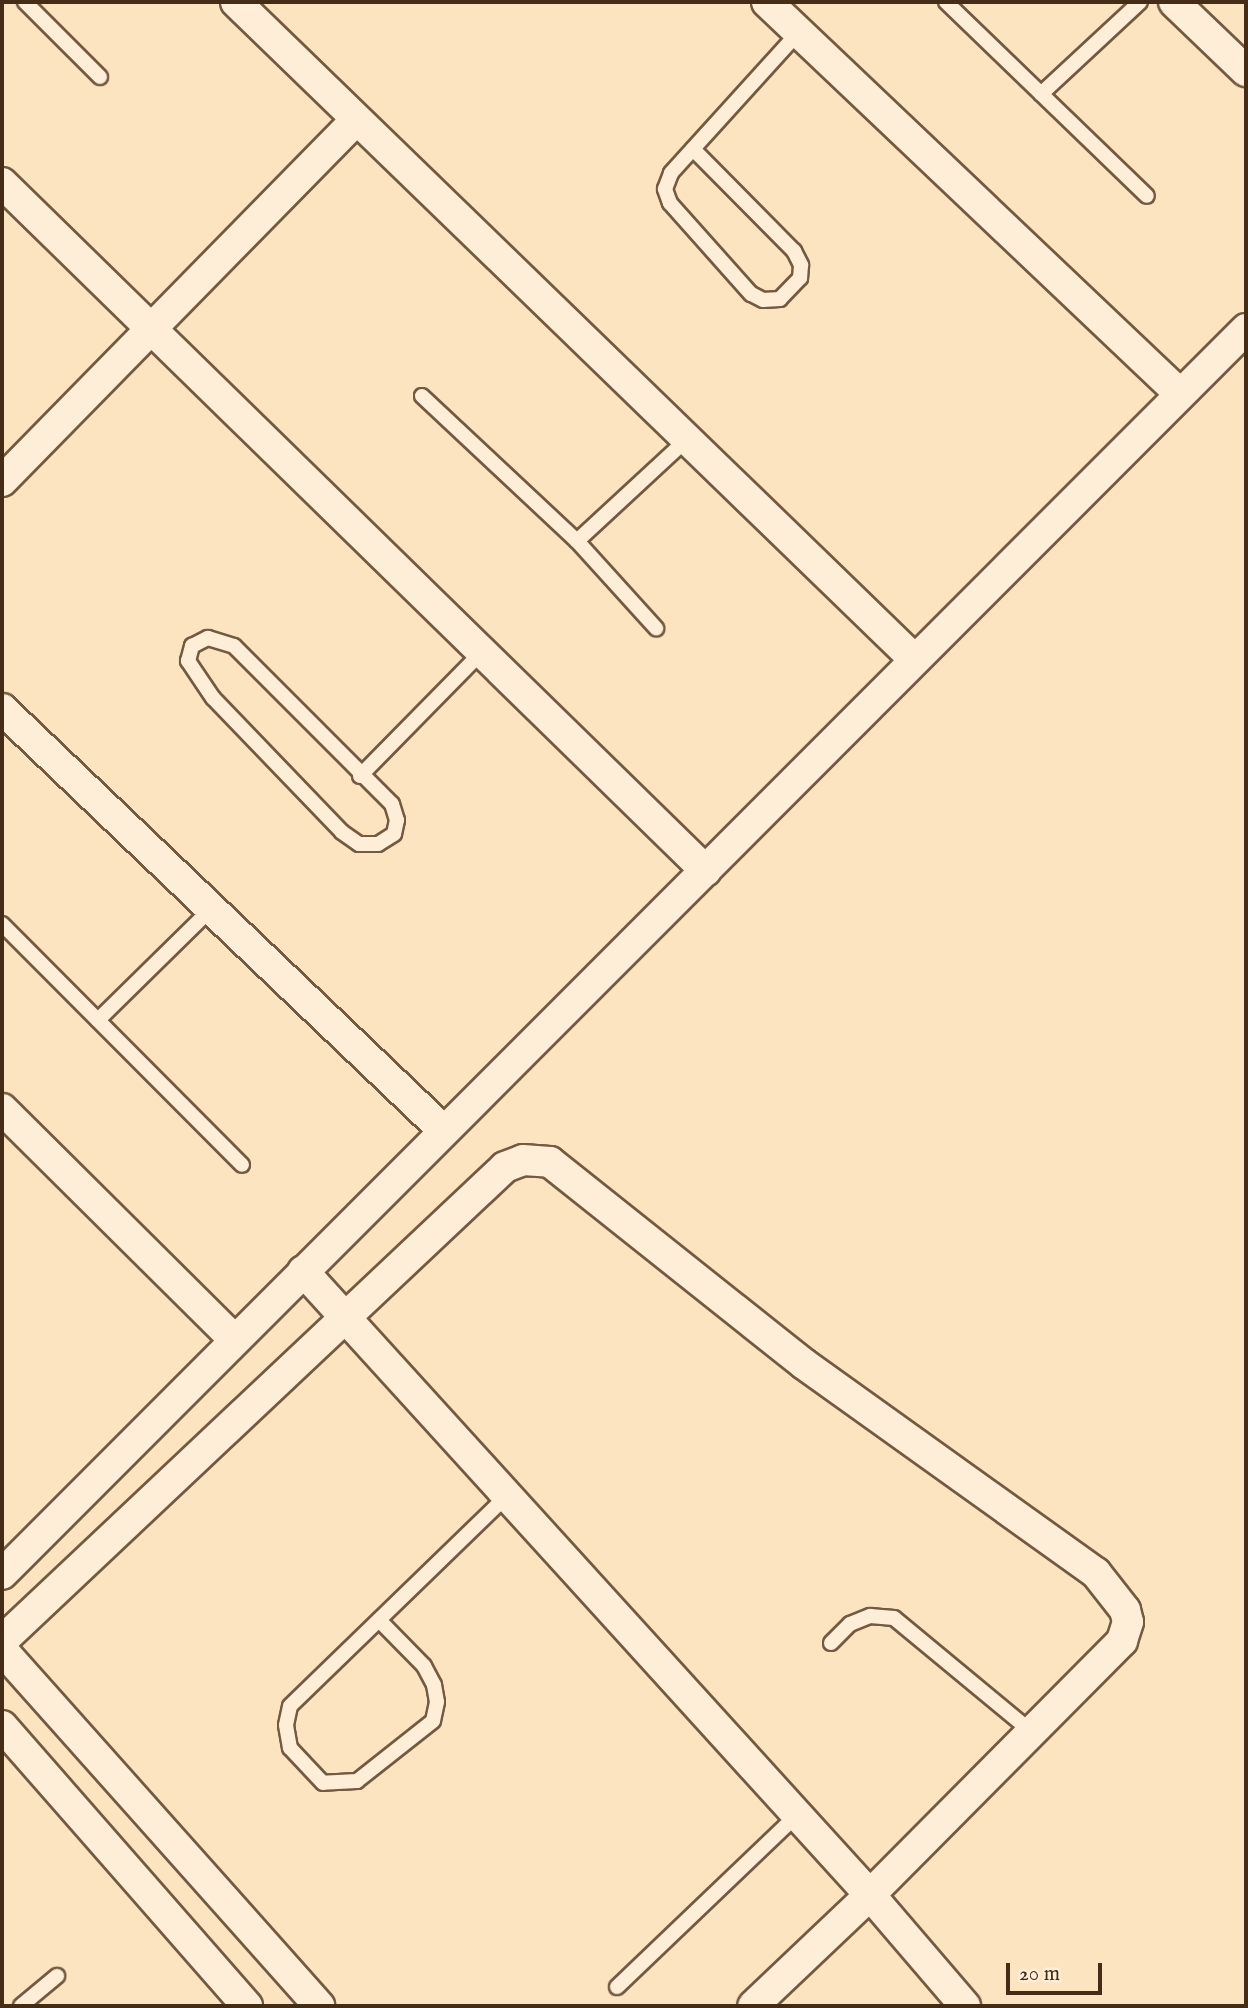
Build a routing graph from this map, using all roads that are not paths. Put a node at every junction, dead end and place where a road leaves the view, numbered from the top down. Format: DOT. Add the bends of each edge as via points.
graph roads {
  1 [pos="27,2"];
  2 [pos="236,2"];
  3 [pos="767,2"];
  4 [pos="946,2"];
  5 [pos="1140,2"];
  6 [pos="1174,2"];
  7 [pos="799,32"];
  8 [pos="1246,71"];
  9 [pos="100,77"];
  10 [pos="1041,94"];
  11 [pos="356,120"];
  12 [pos="693,149"];
  13 [pos="2,183"];
  14 [pos="1147,196"];
  15 [pos="1246,329"];
  16 [pos="152,331"];
  17 [pos="1180,394"];
  18 [pos="422,396"];
  19 [pos="686,440"];
  20 [pos="2,481"];
  21 [pos="577,541"];
  22 [pos="656,628"];
  23 [pos="482,652"];
  24 [pos="914,659"];
  25 [pos="2,709"];
  26 [pos="360,776"];
  27 [pos="706,871"];
  28 [pos="211,909"];
  29 [pos="2,924"];
  30 [pos="98,1020"];
  31 [pos="2,1109"];
  32 [pos="443,1130"];
  33 [pos="242,1165"];
  34 [pos="303,1271"];
  35 [pos="344,1319"];
  36 [pos="235,1340"];
  37 [pos="506,1497"];
  38 [pos="2,1574"];
  39 [pos="379,1620"];
  40 [pos="831,1643"];
  41 [pos="3,1645"];
  42 [pos="2,1726"];
  43 [pos="1032,1732"];
  44 [pos="797,1815"];
  45 [pos="870,1895"];
  46 [pos="57,1976"];
  47 [pos="617,1987"];
  48 [pos="21,2006"];
  49 [pos="247,2006"];
  50 [pos="319,2006"];
  51 [pos="753,2006"];
  52 [pos="965,2006"];
  1 -- 9 [label="lane"];
  2 -- 11 [label="street"];
  3 -- 7 [label="street"];
  4 -- 10 [label="lane"];
  5 -- 10 [label="lane"];
  6 -- 8 [label="street"];
  7 -- 12 [label="lane"];
  7 -- 17 [label="street"];
  10 -- 14 [label="lane"];
  11 -- 16 [label="street"];
  11 -- 19 [label="street"];
  12 -- 12 [label="lane" via="671,173 665,189 670,203 751,294 763,300 780,299 800,278 801,265 794,251"];
  13 -- 16 [label="street"];
  15 -- 17 [label="street"];
  16 -- 20 [label="street"];
  16 -- 23 [label="street"];
  17 -- 24 [label="street"];
  18 -- 21 [label="lane"];
  19 -- 21 [label="lane"];
  19 -- 24 [label="street"];
  21 -- 22 [label="lane"];
  23 -- 26 [label="lane"];
  23 -- 27 [label="street"];
  24 -- 27 [label="street"];
  25 -- 28 [label="street"];
  26 -- 26 [label="lane" via="392,804 397,820 394,834 378,844 359,844 342,832 213,698 188,661 192,646 208,638 234,646"];
  27 -- 32 [label="street"];
  28 -- 30 [label="lane"];
  28 -- 32 [label="street"];
  29 -- 30 [label="lane"];
  30 -- 33 [label="lane"];
  31 -- 36 [label="street"];
  32 -- 34 [label="street"];
  34 -- 35 [label="street"];
  34 -- 36 [label="street"];
  35 -- 37 [label="street"];
  35 -- 41 [label="street"];
  35 -- 43 [label="street" via="505,1167 523,1160 550,1163 804,1364 1096,1573 1119,1597 1128,1622 1122,1641"];
  36 -- 38 [label="street"];
  37 -- 39 [label="lane"];
  37 -- 44 [label="street"];
  39 -- 39 [label="lane" via="290,1706 286,1725 290,1748 323,1783 341,1786 357,1781 433,1721 437,1702 424,1666"];
  40 -- 43 [label="lane" via="850,1624 870,1616 894,1618"];
  41 -- 50 [label="street"];
  42 -- 49 [label="street"];
  43 -- 45 [label="street"];
  44 -- 45 [label="street"];
  44 -- 47 [label="lane"];
  45 -- 51 [label="street"];
  45 -- 52 [label="street"];
  46 -- 48 [label="lane"];
}
